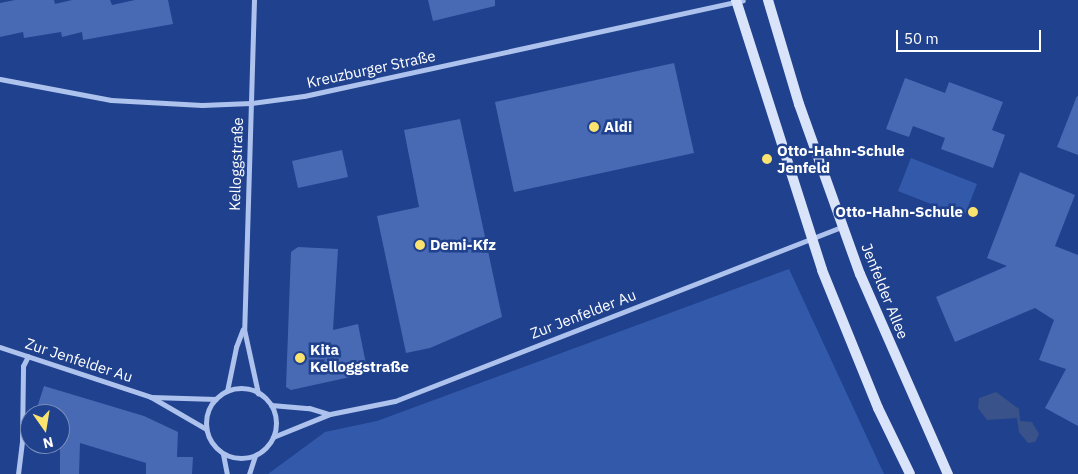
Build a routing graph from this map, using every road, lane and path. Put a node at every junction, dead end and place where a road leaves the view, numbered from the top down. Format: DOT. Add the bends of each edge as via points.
graph roads {
  1 [pos="254,0"];
  2 [pos="739,0"];
  3 [pos="768,0"];
  4 [pos="0,79"];
  5 [pos="250,103"];
  6 [pos="842,226"];
  7 [pos="811,238"];
  8 [pos="244,329"];
  9 [pos="0,347"];
  10 [pos="28,356"];
  11 [pos="227,391"];
  12 [pos="258,393"];
  13 [pos="151,398"];
  14 [pos="216,399"];
  15 [pos="271,405"];
  16 [pos="330,414"];
  17 [pos="206,429"];
  18 [pos="273,437"];
  19 [pos="223,454"];
  20 [pos="255,456"];
  21 [pos="18,474"];
  22 [pos="227,474"];
  23 [pos="250,474"];
  24 [pos="910,474"];
  25 [pos="948,474"];
  1 -- 5 [label="street, Kelloggstraße"];
  2 -- 5 [label="street, Kreuzburger Straße" via="304,96"];
  2 -- 7 [label="main road"];
  3 -- 6 [label="main road, Jenfelder Allee" via="799,104"];
  4 -- 5 [label="street, Kreuzburger Straße" via="111,100 202,105"];
  5 -- 8 [label="street, Kelloggstraße"];
  6 -- 7 [label="street, Zur Jenfelder Au"];
  6 -- 25 [label="main road, Jenfelder Allee"];
  7 -- 16 [label="street, Zur Jenfelder Au" via="396,401"];
  7 -- 24 [label="main road" via="878,408"];
  8 -- 11 [label="street, Kelloggstraße" via="236,348"];
  8 -- 12 [label="street, Kelloggstraße"];
  9 -- 10 [label="street, Zur Jenfelder Au"];
  10 -- 13 [label="street, Zur Jenfelder Au"];
  10 -- 21 [label="street" via="23,366"];
  11 -- 12 [label="street" via="243,388"];
  11 -- 14 [label="street"];
  12 -- 15 [label="street"];
  13 -- 14 [label="street, Zur Jenfelder Au"];
  13 -- 17 [label="street, Zur Jenfelder Au"];
  14 -- 17 [label="street" via="207,413"];
  15 -- 16 [label="street, Zur Jenfelder Au" via="309,408"];
  15 -- 18 [label="street" via="276,424"];
  16 -- 18 [label="street, Zur Jenfelder Au"];
  17 -- 19 [label="street" via="213,445"];
  18 -- 20 [label="street"];
  19 -- 20 [label="street" via="242,459"];
  19 -- 22 [label="street"];
  20 -- 23 [label="street"];
}
